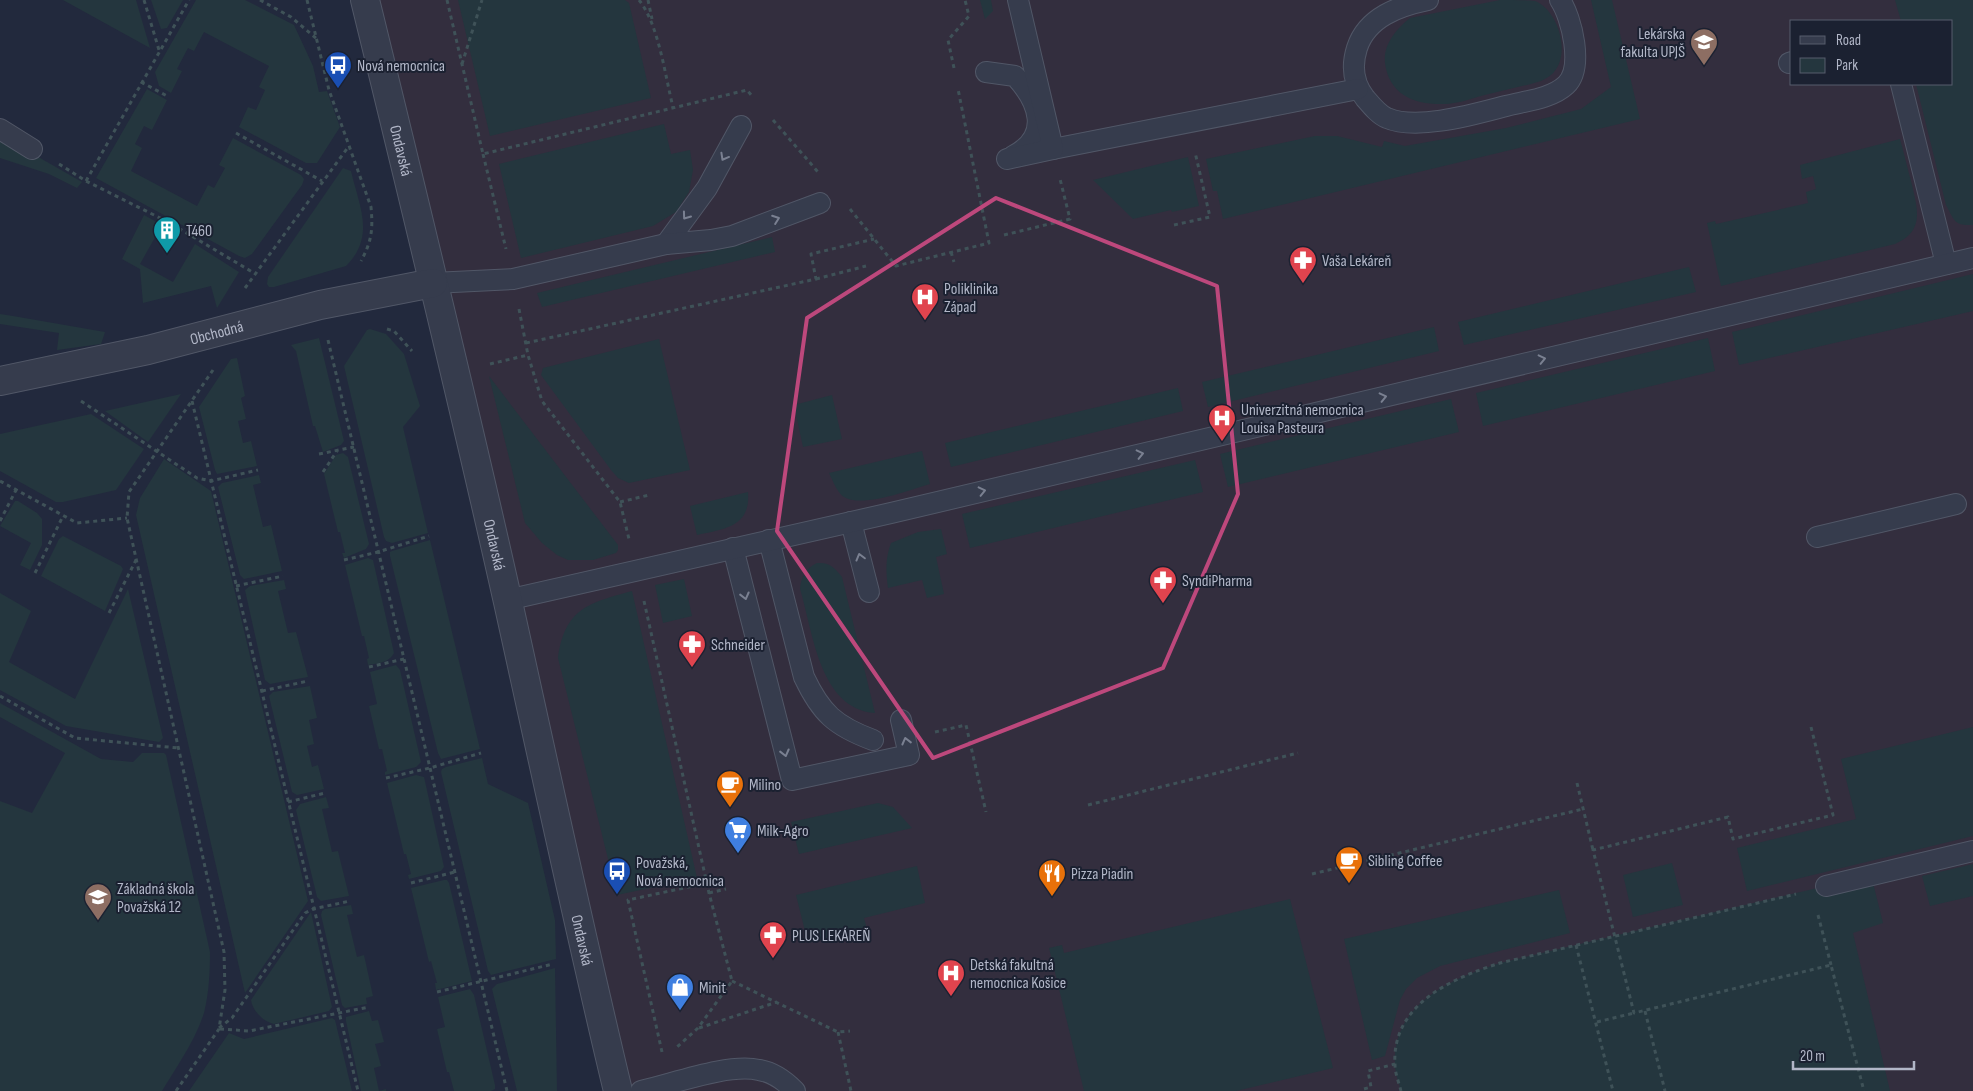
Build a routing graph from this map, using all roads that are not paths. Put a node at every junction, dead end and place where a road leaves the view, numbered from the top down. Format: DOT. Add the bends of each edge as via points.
graph roads {
  1 [pos="365,0"];
  2 [pos="1018,0"];
  3 [pos="1428,0"];
  4 [pos="1560,0"];
  5 [pos="1033,61"];
  6 [pos="1901,85"];
  7 [pos="1358,88"];
  8 [pos="741,126"];
  9 [pos="0,129"];
  10 [pos="32,148"];
  11 [pos="1053,149"];
  12 [pos="820,203"];
  13 [pos="666,244"];
  14 [pos="1973,258"];
  15 [pos="1946,264"];
  16 [pos="433,283"];
  17 [pos="0,381"];
  18 [pos="1956,504"];
  19 [pos="851,522"];
  20 [pos="1817,537"];
  21 [pos="769,540"];
  22 [pos="733,548"];
  23 [pos="869,592"];
  24 [pos="507,600"];
  25 [pos="903,730"];
  26 [pos="872,740"];
  27 [pos="1973,851"];
  28 [pos="1818,888"];
  29 [pos="618,1091"];
  30 [pos="641,1091"];
  31 [pos="795,1091"];
  1 -- 16 [label="street, Ondavská"];
  2 -- 5 [label="lane"];
  3 -- 7 [label="lane" via="1384,14 1368,28 1357,47 1352,69"];
  4 -- 7 [label="lane" via="1567,10 1572,32 1574,72 1567,84 1554,94 1464,117 1409,123 1386,118"];
  5 -- 11 [label="lane"];
  5 -- 11 [label="lane" via="986,72 1015,76 1034,100 1039,118 1035,137 1025,150 1007,159"];
  6 -- 15 [label="lane"];
  7 -- 11 [label="lane"];
  8 -- 13 [label="lane, one-way" via="707,188"];
  9 -- 10 [label="lane"];
  13 -- 12 [label="lane, one-way" via="732,236"];
  13 -- 16 [label="lane" via="513,279"];
  14 -- 15 [label="lane"];
  19 -- 15 [label="lane, one-way"];
  16 -- 17 [label="street, Obchodná" via="320,305 148,350"];
  16 -- 24 [label="street, Ondavská"];
  18 -- 20 [label="lane"];
  19 -- 21 [label="lane"];
  23 -- 19 [label="lane, one-way"];
  21 -- 22 [label="lane"];
  21 -- 26 [label="lane" via="810,691 835,722"];
  22 -- 24 [label="lane"];
  22 -- 25 [label="lane, one-way" via="792,780 909,755"];
  24 -- 29 [label="street, Ondavská"];
  27 -- 28 [label="lane"];
  30 -- 31 [label="lane" via="713,1073 749,1068 773,1074"];
}
